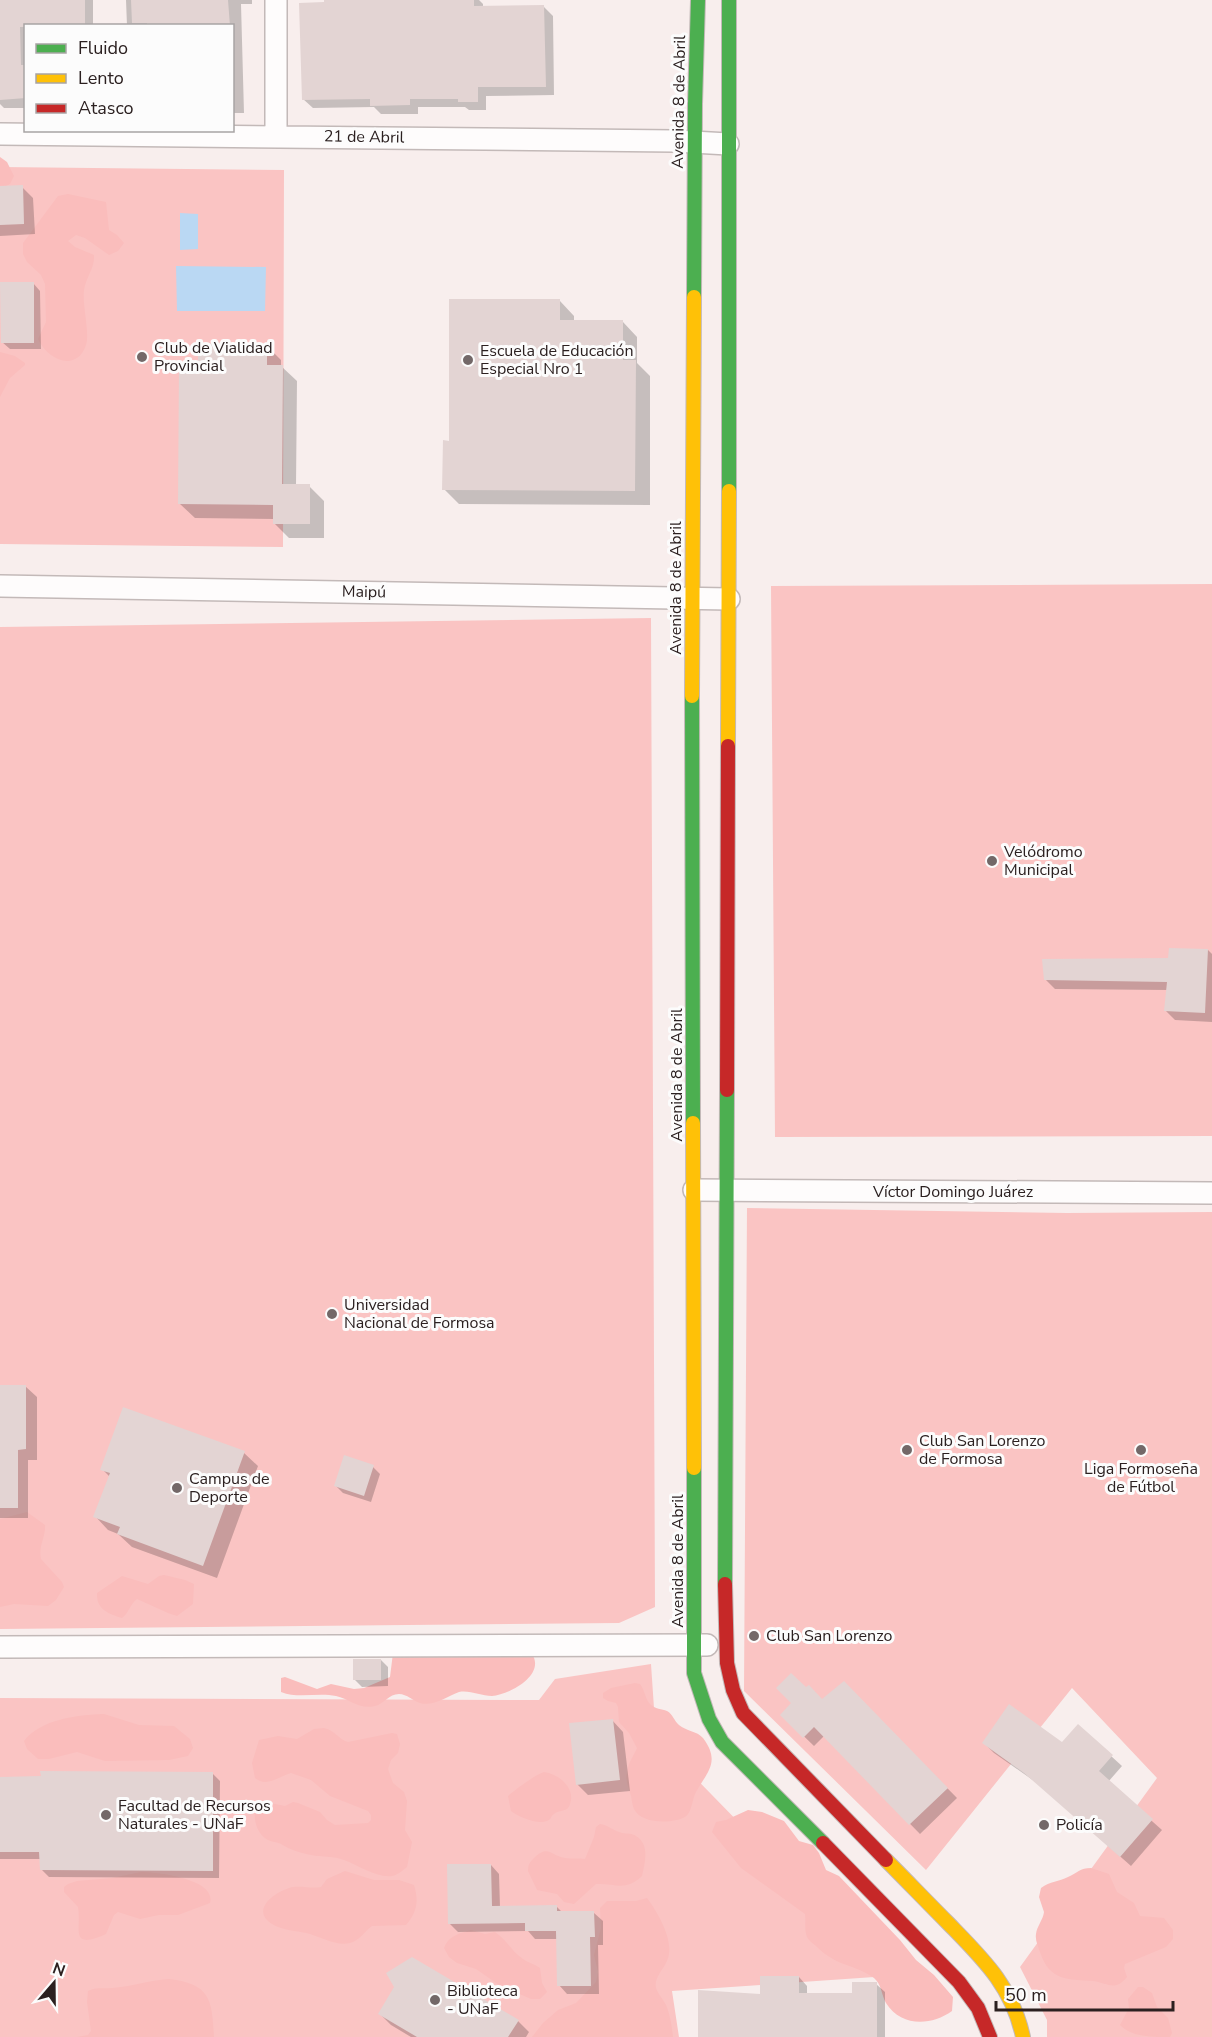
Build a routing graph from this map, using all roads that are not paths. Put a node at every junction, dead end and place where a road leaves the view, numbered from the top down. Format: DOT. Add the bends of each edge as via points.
graph roads {
  1 [pos="276,0"];
  2 [pos="698,0"];
  3 [pos="729,0"];
  4 [pos="0,134"];
  5 [pos="276,136"];
  6 [pos="695,142"];
  7 [pos="728,144"];
  8 [pos="0,586"];
  9 [pos="692,598"];
  10 [pos="729,599"];
  11 [pos="694,1190"];
  12 [pos="726,1191"];
  13 [pos="1212,1193"];
  14 [pos="694,1645"];
  15 [pos="725,1646"];
  16 [pos="0,1647"];
  17 [pos="948,1947"];
  18 [pos="990,2037"];
  19 [pos="1023,2037"];
  1 -- 5 [label="street"];
  2 -- 6 [label="main road, Avenida 8 de Abril"];
  3 -- 7 [label="main road, Avenida 8 de Abril"];
  4 -- 5 [label="street, 21 de Abril"];
  5 -- 6 [label="street, 21 de Abril"];
  6 -- 7 [label="street, 21 de Abril"];
  6 -- 9 [label="main road, Avenida 8 de Abril"];
  7 -- 10 [label="main road, Avenida 8 de Abril"];
  8 -- 9 [label="street, Maipú"];
  9 -- 10 [label="street, Maipú"];
  9 -- 11 [label="main road, Avenida 8 de Abril"];
  10 -- 12 [label="main road, Avenida 8 de Abril"];
  11 -- 12 [label="street, Víctor Domingo Juárez"];
  11 -- 14 [label="main road, Avenida 8 de Abril"];
  12 -- 13 [label="street, Víctor Domingo Juárez"];
  12 -- 15 [label="main road, Avenida 8 de Abril"];
  14 -- 15 [label="street"];
  14 -- 16 [label="street"];
  14 -- 17 [label="main road, Avenida 8 de Abril" via="694,1673 709,1719 722,1742 884,1904"];
  15 -- 17 [label="main road, Avenida 8 de Abril" via="732,1687 743,1713"];
  17 -- 18 [label="main road, Avenida 8 de Abril" via="961,1984 986,2022"];
  17 -- 19 [label="main road, Avenida 8 de Abril" via="986,1962 1007,1989"];
}
